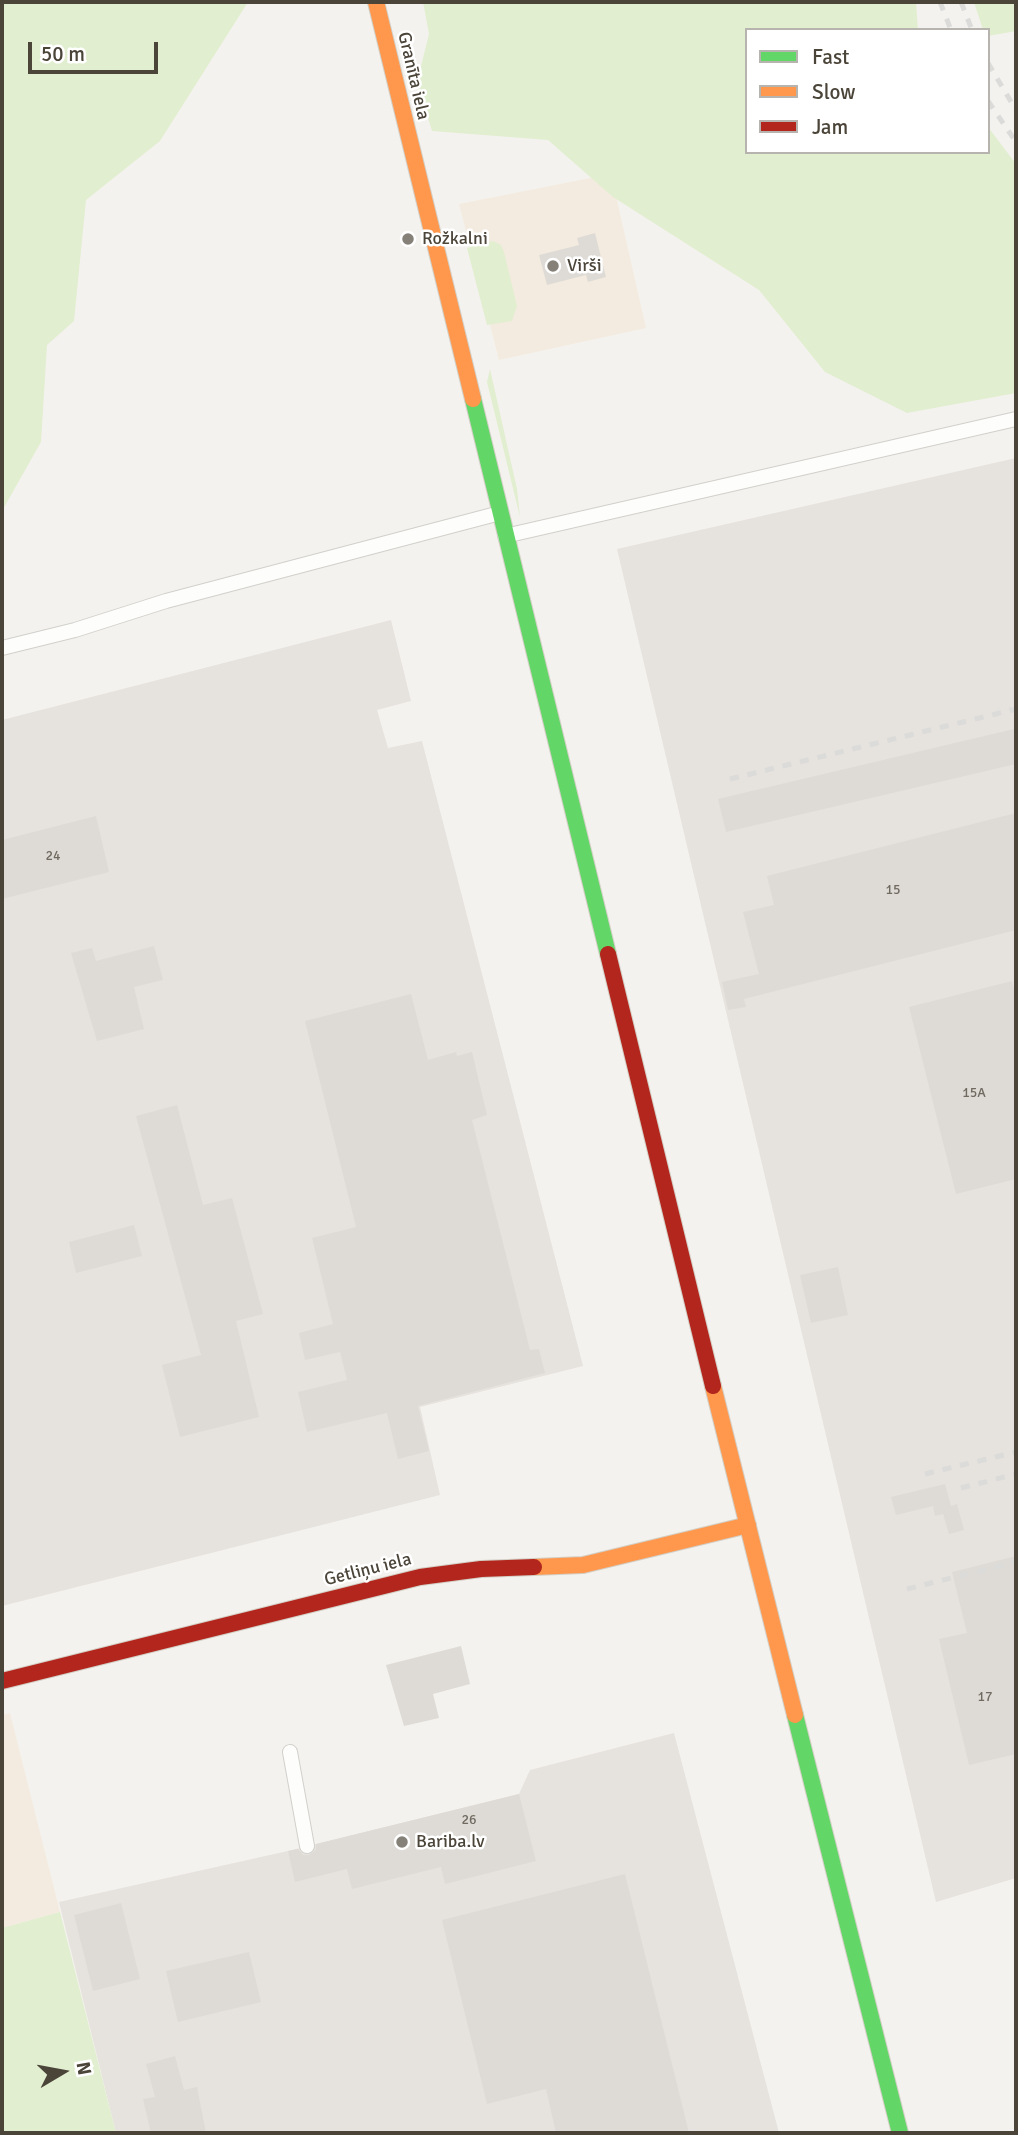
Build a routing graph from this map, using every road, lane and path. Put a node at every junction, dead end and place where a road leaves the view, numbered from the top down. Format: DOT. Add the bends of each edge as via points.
graph roads {
  1 [pos="376,2"];
  2 [pos="1016,419"];
  3 [pos="500,513"];
  4 [pos="505,536"];
  5 [pos="2,648"];
  6 [pos="748,1525"];
  7 [pos="2,1681"];
  8 [pos="290,1752"];
  9 [pos="307,1846"];
  10 [pos="900,2133"];
  1 -- 3 [label="main road, Granīta iela"];
  2 -- 4 [label="street"];
  3 -- 4 [label="main road, Granīta iela"];
  3 -- 5 [label="street"];
  4 -- 6 [label="main road, Granīta iela"];
  6 -- 7 [label="main road, Getliņu iela" via="583,1565 420,1577"];
  6 -- 10 [label="main road, Granīta iela"];
  8 -- 9 [label="street"];
}
